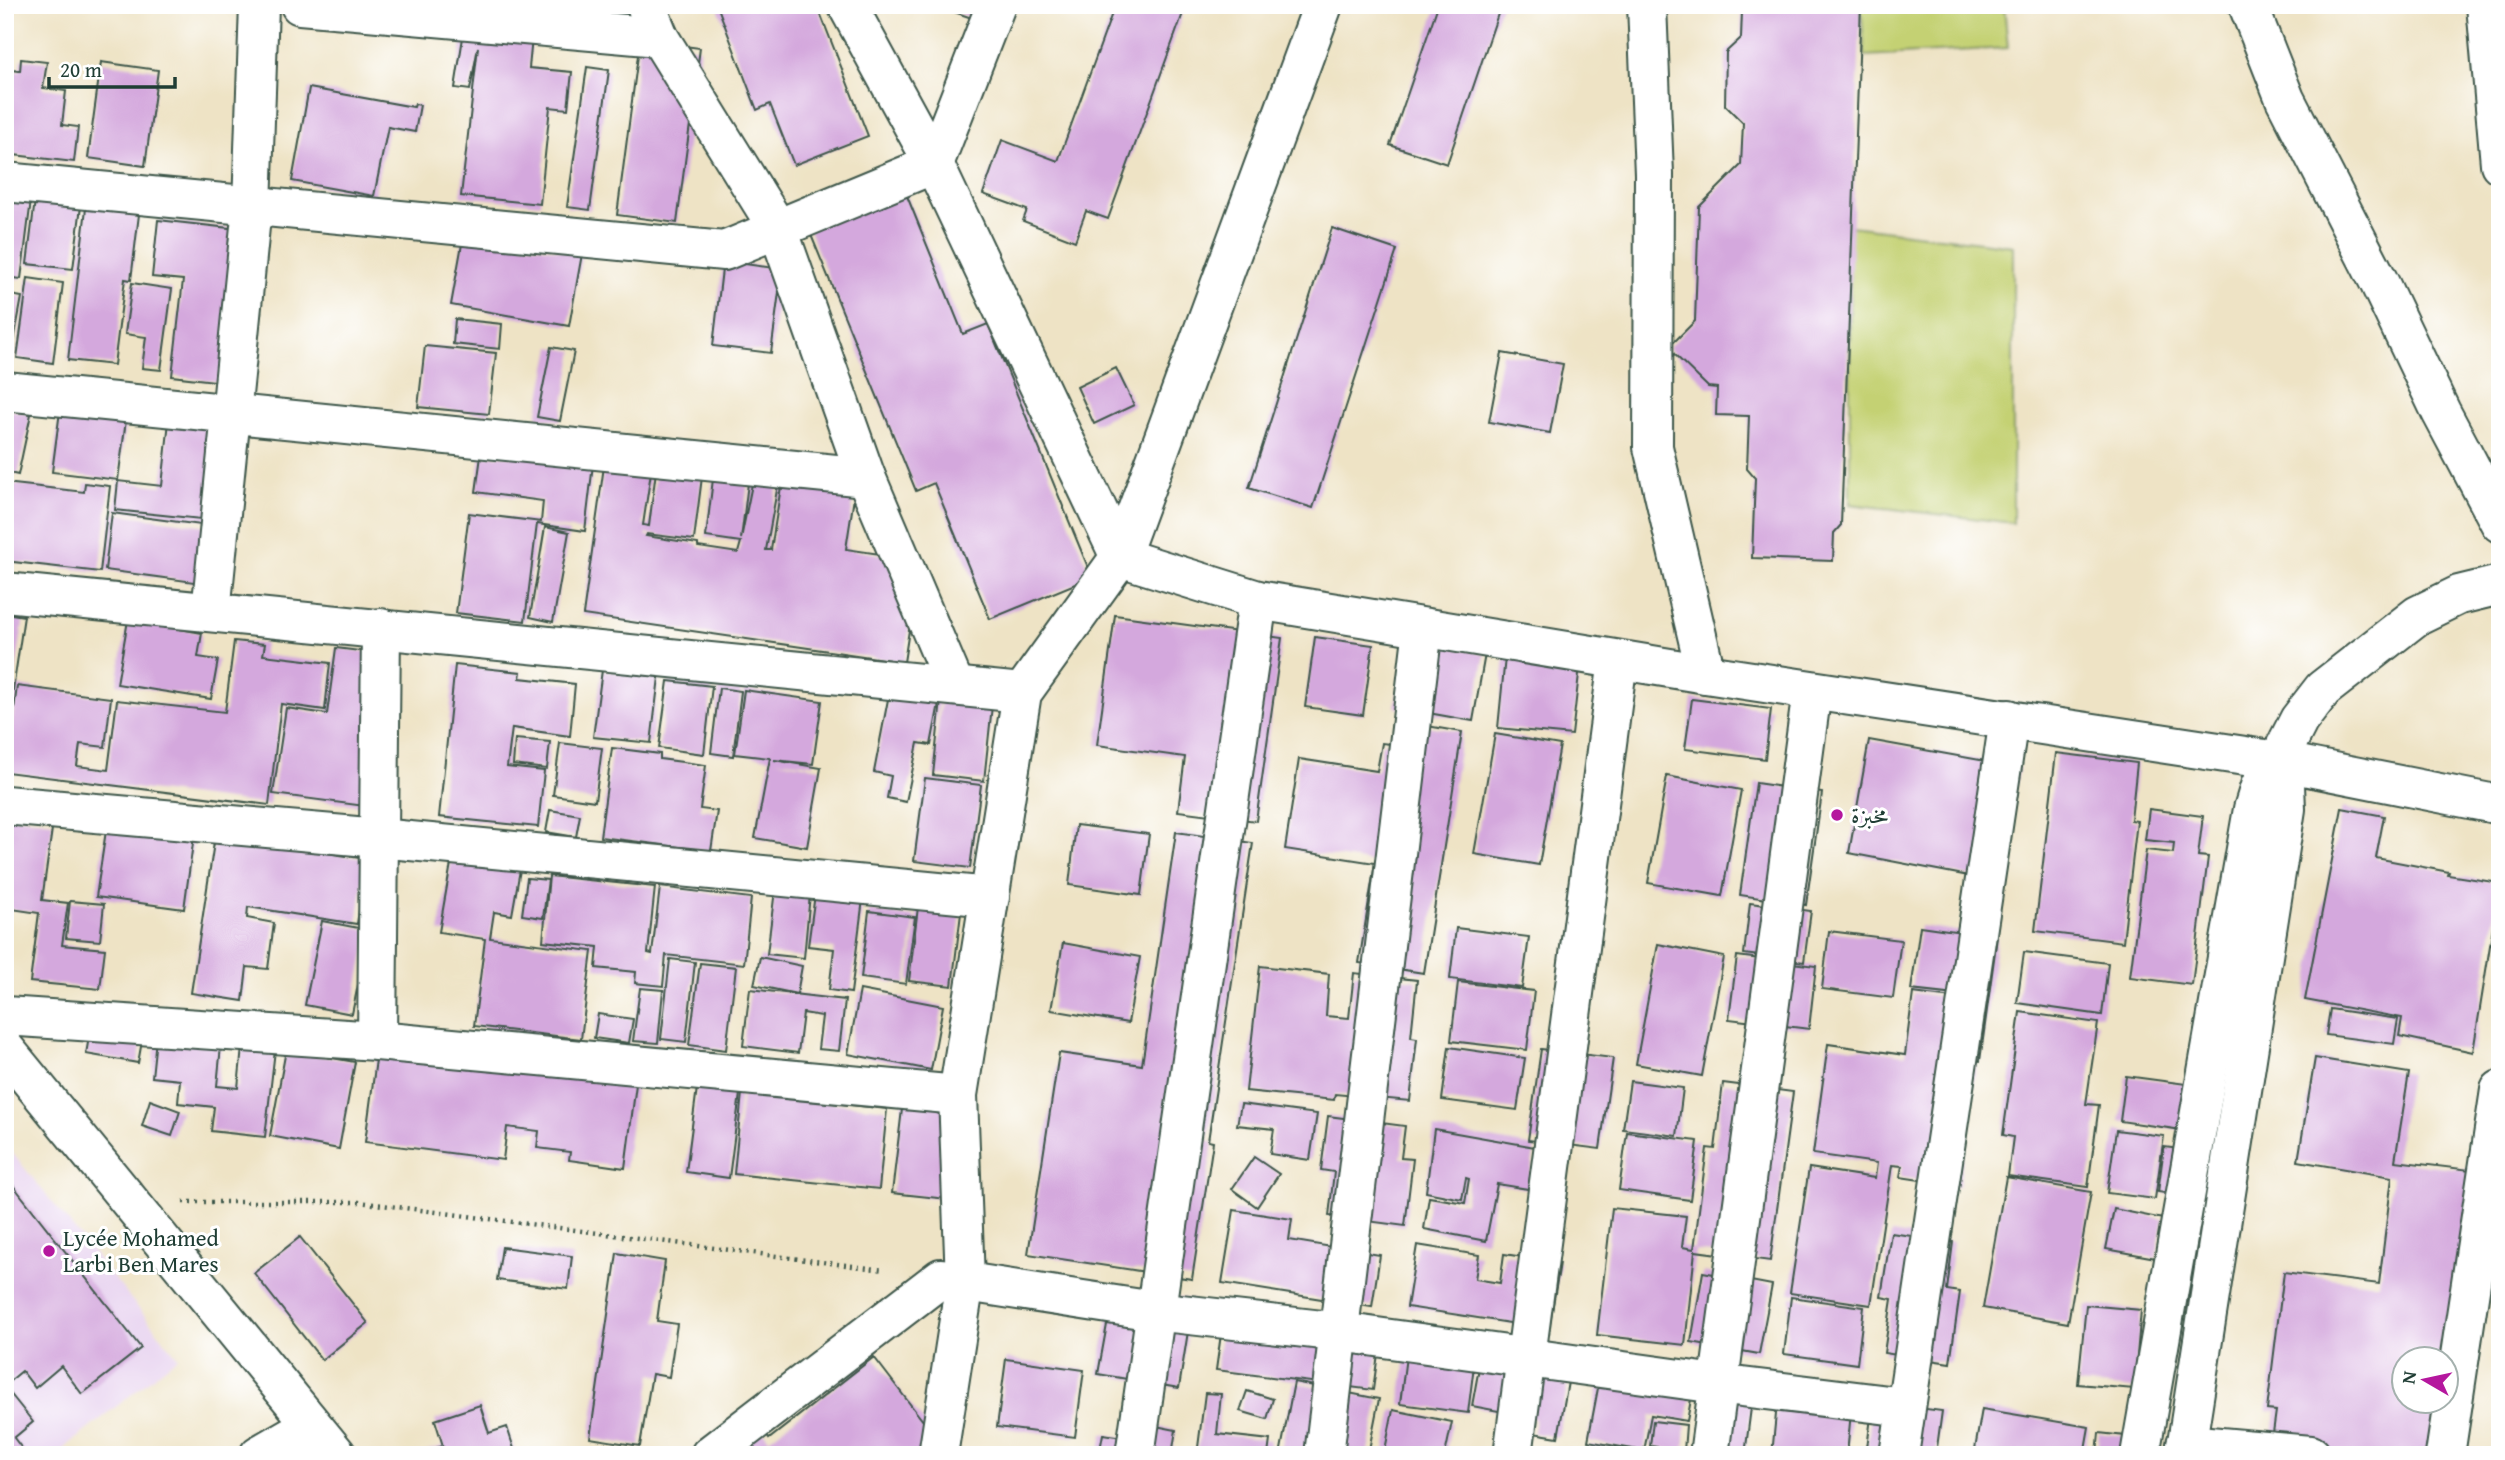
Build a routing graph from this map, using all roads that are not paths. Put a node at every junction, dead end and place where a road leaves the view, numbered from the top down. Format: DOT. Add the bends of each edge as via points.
graph roads {
  1 [pos="259,5"];
  2 [pos="300,5"];
  3 [pos="847,5"];
  4 [pos="996,5"];
  5 [pos="1323,5"];
  6 [pos="1647,5"];
  7 [pos="2248,5"];
  8 [pos="2486,5"];
  9 [pos="652,21"];
  10 [pos="934,164"];
  11 [pos="2500,164"];
  12 [pos="5,182"];
  13 [pos="252,207"];
  14 [pos="778,229"];
  15 [pos="5,390"];
  16 [pos="231,413"];
  17 [pos="866,477"];
  18 [pos="2500,523"];
  19 [pos="1120,557"];
  20 [pos="2500,585"];
  21 [pos="5,592"];
  22 [pos="1258,600"];
  23 [pos="211,612"];
  24 [pos="382,628"];
  25 [pos="1423,628"];
  26 [pos="1618,660"];
  27 [pos="1706,674"];
  28 [pos="955,686"];
  29 [pos="1812,691"];
  30 [pos="1022,693"];
  31 [pos="2009,719"];
  32 [pos="2278,761"];
  33 [pos="2500,777"];
  34 [pos="2432,792"];
  35 [pos="5,805"];
  36 [pos="2500,805"];
  37 [pos="380,838"];
  38 [pos="990,897"];
  39 [pos="5,1016"];
  40 [pos="377,1041"];
  41 [pos="5,1049"];
  42 [pos="2500,1090"];
  43 [pos="958,1096"];
  44 [pos="953,1279"];
  45 [pos="1154,1311"];
  46 [pos="1340,1332"];
  47 [pos="1524,1356"];
  48 [pos="1717,1384"];
  49 [pos="1905,1407"];
  50 [pos="312,1425"];
  51 [pos="2185,1449"];
  52 [pos="259,1455"];
  53 [pos="337,1455"];
  54 [pos="710,1455"];
  55 [pos="938,1455"];
  56 [pos="1135,1455"];
  57 [pos="1324,1455"];
  58 [pos="1513,1455"];
  59 [pos="1709,1455"];
  60 [pos="1899,1455"];
  61 [pos="2140,1455"];
  62 [pos="2311,1455"];
  63 [pos="2445,1455"];
  1 -- 13 [label="street"];
  2 -- 9 [label="street"];
  3 -- 10 [label="street"];
  4 -- 10 [label="street"];
  5 -- 19 [label="street"];
  6 -- 27 [label="street" via="1654,174 1653,447"];
  7 -- 18 [label="street" via="2285,99"];
  8 -- 11 [label="street"];
  9 -- 14 [label="street"];
  10 -- 14 [label="street"];
  10 -- 19 [label="street"];
  12 -- 13 [label="street"];
  13 -- 14 [label="street" via="724,251"];
  13 -- 16 [label="street"];
  14 -- 17 [label="street"];
  15 -- 16 [label="street"];
  16 -- 17 [label="street"];
  16 -- 23 [label="street"];
  17 -- 28 [label="street"];
  19 -- 22 [label="street"];
  19 -- 30 [label="street"];
  20 -- 32 [label="street" via="2459,595 2418,615 2323,689 2298,720"];
  21 -- 23 [label="street"];
  22 -- 25 [label="street"];
  22 -- 45 [label="street"];
  23 -- 24 [label="street"];
  24 -- 28 [label="street"];
  24 -- 37 [label="street"];
  25 -- 26 [label="street"];
  25 -- 46 [label="street"];
  26 -- 27 [label="street"];
  26 -- 47 [label="street"];
  27 -- 29 [label="street"];
  28 -- 30 [label="street"];
  29 -- 31 [label="street"];
  29 -- 48 [label="street"];
  30 -- 38 [label="street"];
  31 -- 32 [label="street"];
  31 -- 49 [label="street"];
  32 -- 34 [label="street"];
  32 -- 51 [label="street" via="2287,809"];
  32 -- 61 [label="street" via="2260,786 2253,809"];
  33 -- 34 [label="street"];
  34 -- 36 [label="street"];
  35 -- 37 [label="street"];
  37 -- 38 [label="street"];
  37 -- 40 [label="street"];
  38 -- 43 [label="street"];
  39 -- 40 [label="street"];
  40 -- 43 [label="street"];
  41 -- 50 [label="street"];
  42 -- 63 [label="street"];
  43 -- 44 [label="street"];
  44 -- 45 [label="street"];
  44 -- 54 [label="street"];
  44 -- 55 [label="street"];
  45 -- 46 [label="street"];
  45 -- 56 [label="street"];
  46 -- 47 [label="street"];
  46 -- 57 [label="street"];
  47 -- 48 [label="street"];
  47 -- 58 [label="street"];
  48 -- 49 [label="street"];
  48 -- 59 [label="street"];
  49 -- 60 [label="street"];
  50 -- 52 [label="street"];
  50 -- 53 [label="street"];
  51 -- 62 [label="street"];
}
